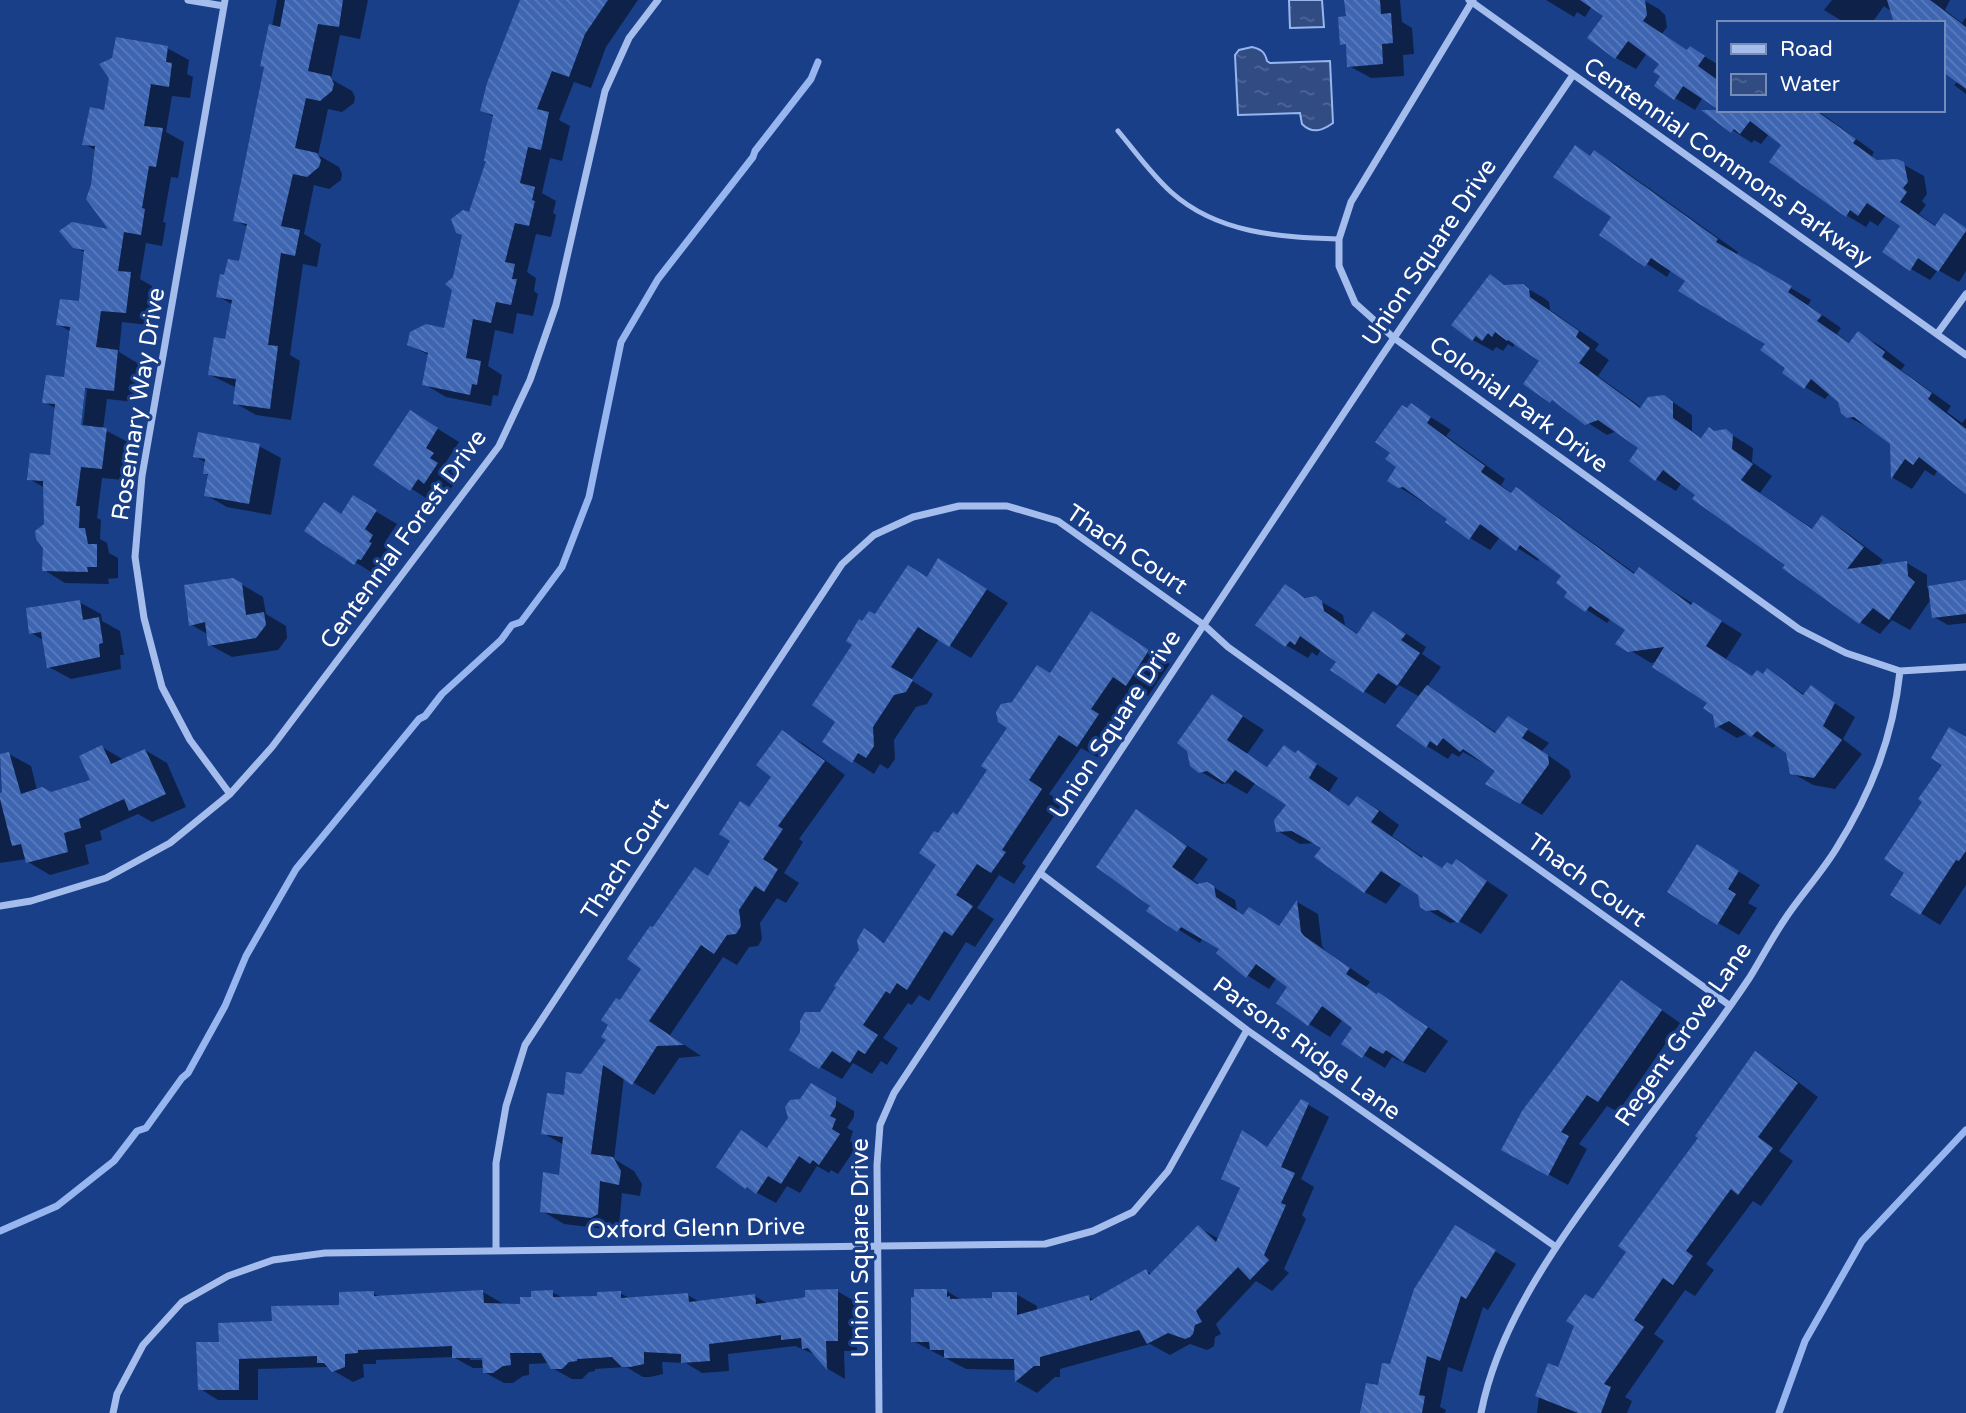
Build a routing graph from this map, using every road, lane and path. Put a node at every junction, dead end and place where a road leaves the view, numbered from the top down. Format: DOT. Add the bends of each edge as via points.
graph roads {
  1 [pos="188,0"];
  2 [pos="658,0"];
  3 [pos="1471,1"];
  4 [pos="225,3"];
  5 [pos="1573,75"];
  6 [pos="1118,131"];
  7 [pos="1339,239"];
  8 [pos="1966,294"];
  9 [pos="1937,334"];
  10 [pos="1394,338"];
  11 [pos="1966,355"];
  12 [pos="1203,625"];
  13 [pos="1966,667"];
  14 [pos="1900,671"];
  15 [pos="230,794"];
  16 [pos="1040,873"];
  17 [pos="0,906"];
  18 [pos="1729,1005"];
  19 [pos="1247,1030"];
  20 [pos="878,1245"];
  21 [pos="1556,1247"];
  22 [pos="496,1250"];
  23 [pos="113,1413"];
  24 [pos="879,1413"];
  25 [pos="1481,1413"];
  1 -- 4 [label="street"];
  2 -- 15 [label="street, Centennial Forest Drive" via="629,38 605,91 556,305 530,380 499,446 272,747"];
  3 -- 5 [label="street, Centennial Commons Parkway"];
  3 -- 7 [label="street, Colonial Park Drive" via="1351,202"];
  4 -- 15 [label="street, Rosemary Way Drive" via="142,476 135,557 144,618 162,687 190,740"];
  5 -- 9 [label="street, Centennial Commons Parkway"];
  5 -- 10 [label="street, Union Square Drive"];
  6 -- 7 [label="lane" via="1172,193 1209,217 1245,231"];
  7 -- 10 [label="street, Colonial Park Drive" via="1339,266 1355,303"];
  8 -- 9 [label="street"];
  9 -- 11 [label="street, Centennial Commons Parkway"];
  10 -- 12 [label="street, Union Square Drive"];
  10 -- 14 [label="street, Colonial Park Drive" via="1799,629 1846,653"];
  12 -- 16 [label="street, Union Square Drive"];
  12 -- 18 [label="street, Thach Court"];
  12 -- 22 [label="street, Thach Court" via="1058,521 1007,506 959,506 914,517 874,535 842,564 525,1045 506,1106 496,1163"];
  13 -- 14 [label="street, Colonial Park Drive"];
  14 -- 18 [label="street, Regent Grove Lane" via="1896,709 1867,793 1835,850"];
  15 -- 17 [label="street, Centennial Forest Drive" via="170,843 106,878"];
  16 -- 19 [label="street, Parsons Ridge Lane"];
  16 -- 20 [label="street, Union Square Drive" via="894,1093 880,1125"];
  18 -- 21 [label="street, Regent Grove Lane"];
  19 -- 20 [label="street, Oxford Glenn Drive" via="1168,1171 1133,1212 1093,1231 1045,1244"];
  19 -- 21 [label="street, Parsons Ridge Lane"];
  20 -- 22 [label="street, Oxford Glenn Drive"];
  20 -- 24 [label="street, Union Square Drive"];
  21 -- 25 [label="street, Regent Grove Lane" via="1494,1364"];
  22 -- 23 [label="street, Oxford Glenn Drive" via="325,1253 273,1259 228,1276 182,1302 143,1345 117,1394"];
}
